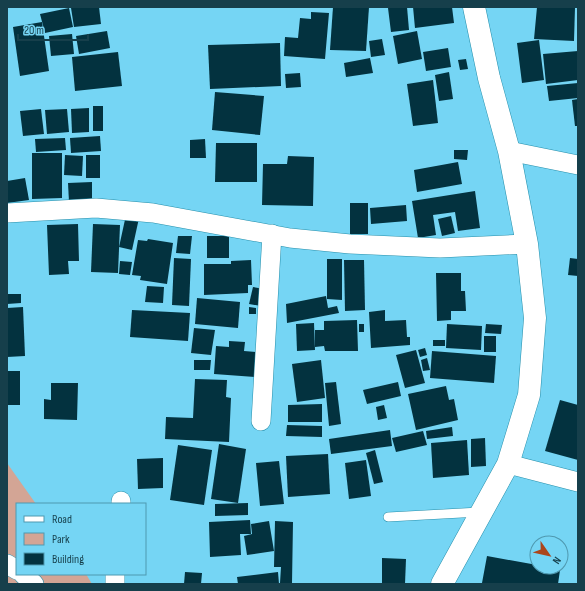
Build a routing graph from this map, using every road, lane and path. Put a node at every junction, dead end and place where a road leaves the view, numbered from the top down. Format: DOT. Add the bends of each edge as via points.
graph roads {
  1 [pos="474,7"];
  2 [pos="509,151"];
  3 [pos="578,165"];
  4 [pos="7,212"];
  5 [pos="272,234"];
  6 [pos="527,244"];
  7 [pos="261,421"];
  8 [pos="508,464"];
  9 [pos="578,482"];
  10 [pos="482,512"];
  11 [pos="388,517"];
  12 [pos="7,564"];
  13 [pos="16,569"];
  14 [pos="24,575"];
  15 [pos="34,584"];
  16 [pos="442,584"];
  1 -- 2 [label="street" via="489,78"];
  2 -- 3 [label="street"];
  2 -- 6 [label="street"];
  4 -- 5 [label="street" via="96,208 153,213"];
  5 -- 6 [label="street" via="350,244 440,248"];
  5 -- 7 [label="street"];
  6 -- 8 [label="street" via="535,318 529,395"];
  8 -- 9 [label="street"];
  8 -- 10 [label="street"];
  10 -- 11 [label="lane"];
  10 -- 16 [label="street"];
  12 -- 13 [label="street"];
  14 -- 15 [label="street"];
}
